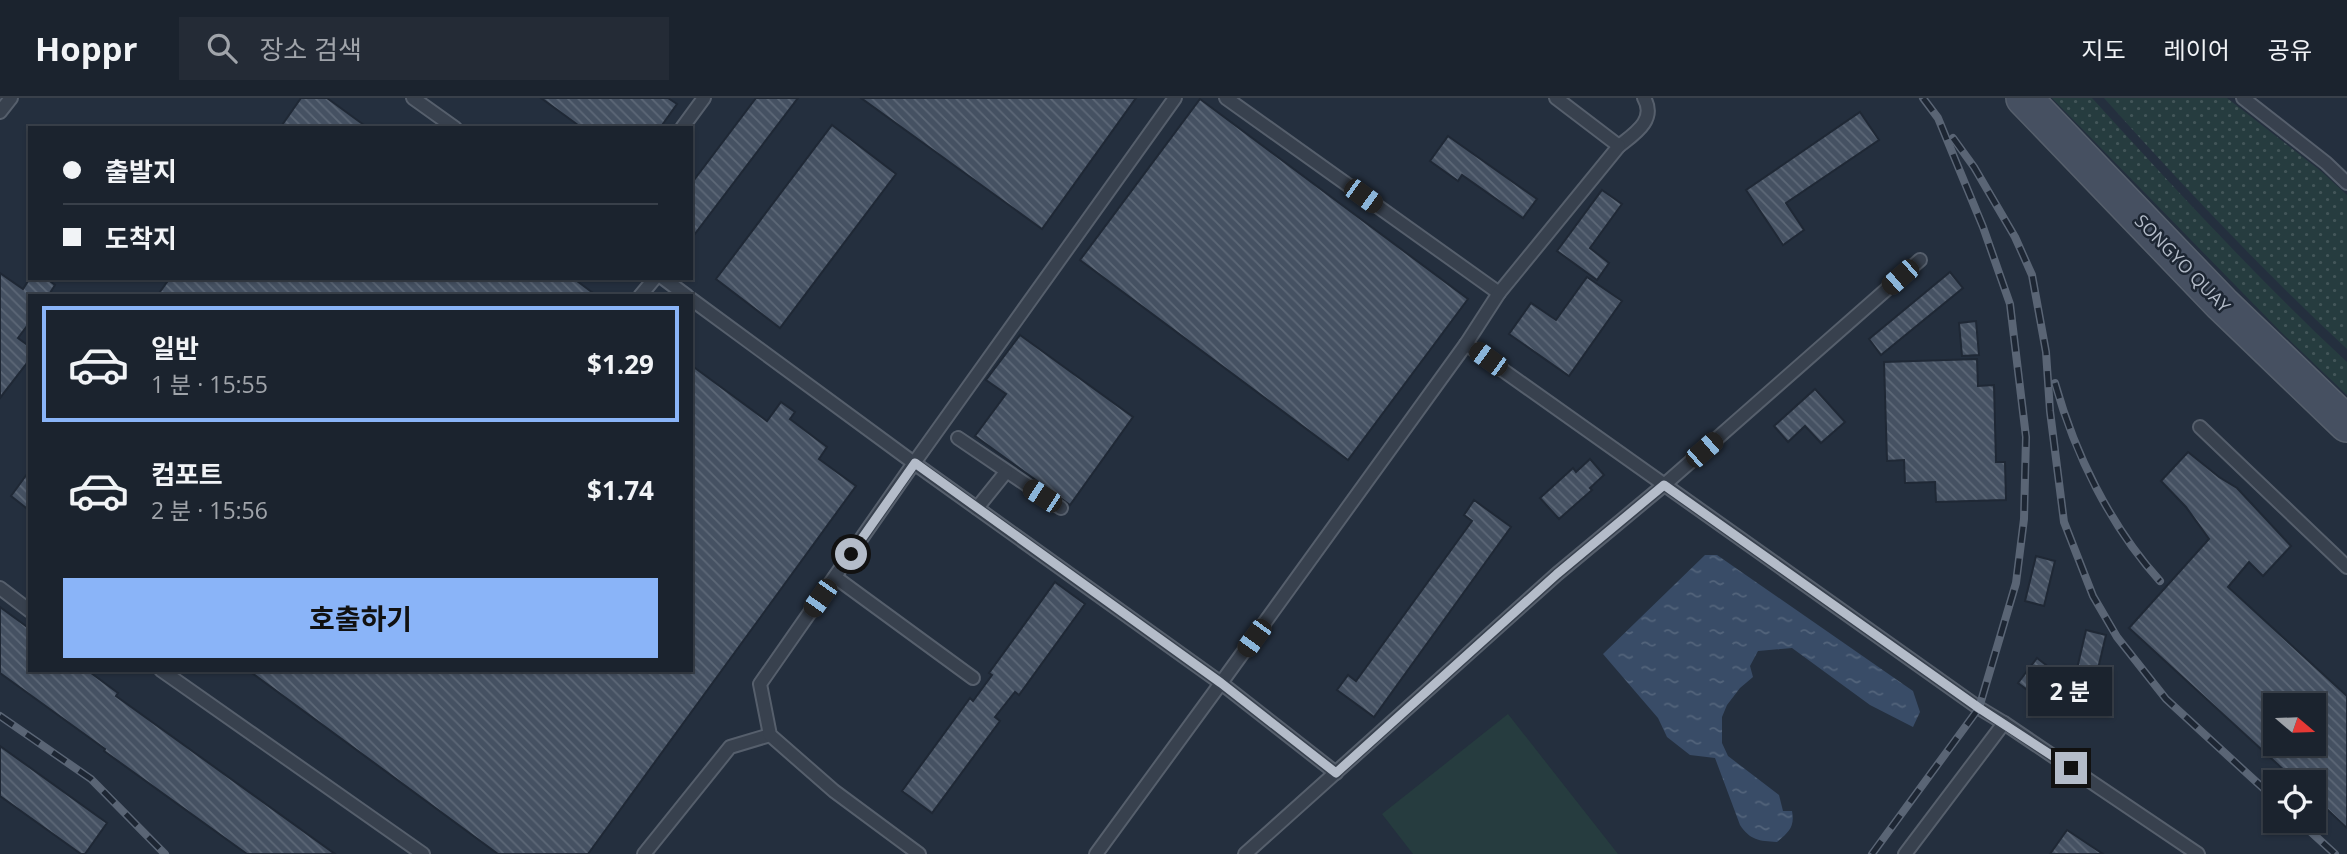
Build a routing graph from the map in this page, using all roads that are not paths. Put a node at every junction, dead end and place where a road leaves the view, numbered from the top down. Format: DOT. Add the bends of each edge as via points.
graph roads {
  1 [pos="11,98"];
  2 [pos="413,98"];
  3 [pos="704,98"];
  4 [pos="1175,98"];
  5 [pos="1226,98"];
  6 [pos="1556,98"];
  7 [pos="1644,98"];
  8 [pos="2024,98"];
  9 [pos="2243,98"];
  10 [pos="0,112"];
  11 [pos="452,126"];
  12 [pos="683,126"];
  13 [pos="1619,146"];
  14 [pos="2347,183"];
  15 [pos="1920,260"];
  16 [pos="653,280"];
  17 [pos="666,280"];
  18 [pos="1499,293"];
  19 [pos="642,294"];
  20 [pos="684,294"];
  21 [pos="693,300"];
  22 [pos="1466,344"];
  23 [pos="2347,424"];
  24 [pos="2200,427"];
  25 [pos="958,439"];
  26 [pos="915,463"];
  27 [pos="1006,472"];
  28 [pos="1664,485"];
  29 [pos="977,508"];
  30 [pos="1061,509"];
  31 [pos="2347,567"];
  32 [pos="835,577"];
  33 [pos="0,588"];
  34 [pos="28,609"];
  35 [pos="164,672"];
  36 [pos="973,678"];
  37 [pos="1221,683"];
  38 [pos="2004,723"];
  39 [pos="770,735"];
  40 [pos="1336,773"];
  41 [pos="423,854"];
  42 [pos="644,854"];
  43 [pos="919,854"];
  44 [pos="1096,854"];
  45 [pos="1245,854"];
  46 [pos="1905,854"];
  47 [pos="2198,854"];
  1 -- 10 [label="lane"];
  2 -- 11 [label="lane"];
  3 -- 12 [label="lane"];
  4 -- 26 [label="lane"];
  5 -- 18 [label="lane"];
  6 -- 13 [label="lane"];
  7 -- 13 [label="lane" via="1647,119"];
  8 -- 23 [label="main road, SONGYO QUAY" via="2222,304"];
  9 -- 14 [label="lane"];
  13 -- 18 [label="lane"];
  15 -- 28 [label="lane"];
  16 -- 19 [label="lane"];
  17 -- 20 [label="lane"];
  18 -- 22 [label="lane"];
  21 -- 26 [label="lane"];
  22 -- 28 [label="lane"];
  22 -- 37 [label="lane"];
  24 -- 31 [label="lane"];
  25 -- 27 [label="lane"];
  26 -- 29 [label="lane"];
  26 -- 32 [label="lane"];
  27 -- 29 [label="lane"];
  27 -- 30 [label="lane"];
  28 -- 38 [label="lane"];
  28 -- 40 [label="lane" via="1557,574"];
  29 -- 37 [label="lane"];
  32 -- 36 [label="lane"];
  32 -- 39 [label="lane" via="760,684"];
  33 -- 34 [label="lane"];
  35 -- 41 [label="lane"];
  37 -- 40 [label="lane"];
  37 -- 44 [label="lane"];
  38 -- 46 [label="lane"];
  38 -- 47 [label="lane"];
  39 -- 42 [label="lane" via="730,747"];
  39 -- 43 [label="lane" via="834,791"];
  40 -- 45 [label="lane"];
}
